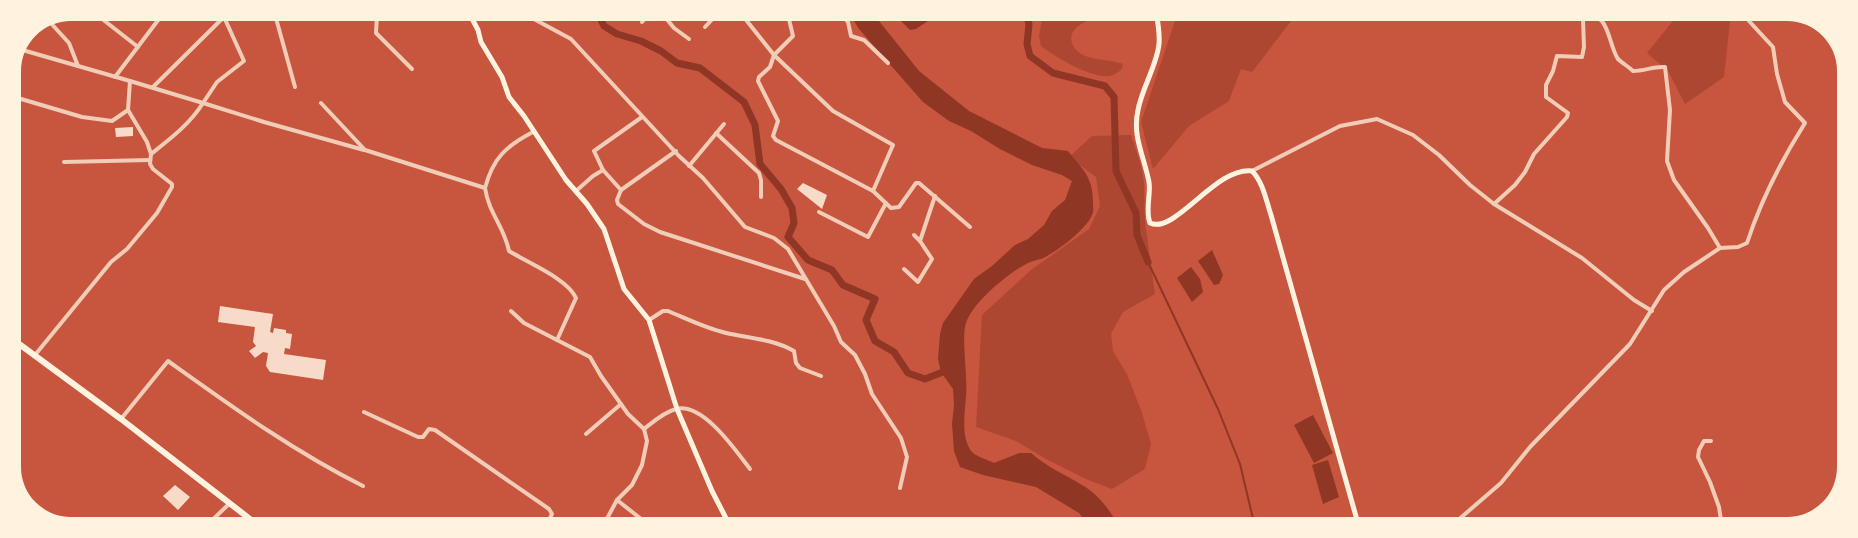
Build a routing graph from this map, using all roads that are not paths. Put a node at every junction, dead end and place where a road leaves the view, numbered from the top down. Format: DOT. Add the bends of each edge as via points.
graph roads {
  1 [pos="106,21"];
  2 [pos="158,21"];
  3 [pos="220,21"];
  4 [pos="226,21"];
  5 [pos="277,21"];
  6 [pos="377,21"];
  7 [pos="473,21"];
  8 [pos="538,21"];
  9 [pos="668,21"];
  10 [pos="711,21"];
  11 [pos="747,21"];
  12 [pos="789,21"];
  13 [pos="847,21"];
  14 [pos="1157,21"];
  15 [pos="1583,21"];
  16 [pos="1603,21"];
  17 [pos="1749,21"];
  18 [pos="52,25"];
  19 [pos="705,27"];
  20 [pos="689,39"];
  21 [pos="138,47"];
  22 [pos="26,51"];
  23 [pos="774,55"];
  24 [pos="888,63"];
  25 [pos="78,66"];
  26 [pos="412,69"];
  27 [pos="115,77"];
  28 [pos="130,81"];
  29 [pos="153,87"];
  30 [pos="295,87"];
  31 [pos="21,99"];
  32 [pos="202,103"];
  33 [pos="321,103"];
  34 [pos="128,110"];
  35 [pos="642,117"];
  36 [pos="724,124"];
  37 [pos="532,132"];
  38 [pos="716,133"];
  39 [pos="365,150"];
  40 [pos="676,152"];
  41 [pos="150,157"];
  42 [pos="64,162"];
  43 [pos="690,166"];
  44 [pos="603,170"];
  45 [pos="1252,171"];
  46 [pos="484,188"];
  47 [pos="621,190"];
  48 [pos="576,191"];
  49 [pos="873,191"];
  50 [pos="935,196"];
  51 [pos="761,197"];
  52 [pos="886,203"];
  53 [pos="1494,204"];
  54 [pos="819,212"];
  55 [pos="970,227"];
  56 [pos="914,235"];
  57 [pos="920,241"];
  58 [pos="1720,248"];
  59 [pos="904,269"];
  60 [pos="805,279"];
  61 [pos="511,311"];
  62 [pos="1652,311"];
  63 [pos="649,320"];
  64 [pos="557,340"];
  65 [pos="21,345"];
  66 [pos="35,355"];
  67 [pos="821,376"];
  68 [pos="621,404"];
  69 [pos="677,409"];
  70 [pos="364,412"];
  71 [pos="121,419"];
  72 [pos="644,429"];
  73 [pos="586,434"];
  74 [pos="1710,441"];
  75 [pos="750,469"];
  76 [pos="363,486"];
  77 [pos="900,488"];
  78 [pos="617,500"];
  79 [pos="229,504"];
  80 [pos="215,517"];
  81 [pos="247,517"];
  82 [pos="550,517"];
  83 [pos="608,517"];
  84 [pos="639,517"];
  85 [pos="725,517"];
  86 [pos="1356,517"];
  87 [pos="1462,517"];
  88 [pos="1720,517"];
  1 -- 21 [label="street"];
  2 -- 21 [label="street"];
  3 -- 29 [label="street"];
  4 -- 32 [label="street" via="244,61 217,82"];
  5 -- 30 [label="street"];
  6 -- 26 [label="street" via="376,33"];
  7 -- 37 [label="main road" via="509,97"];
  8 -- 35 [label="street" via="571,39"];
  9 -- 20 [label="street"];
  10 -- 19 [label="street"];
  11 -- 23 [label="street"];
  12 -- 23 [label="street" via="793,36"];
  13 -- 24 [label="street" via="852,36 864,40"];
  14 -- 45 [label="main road" via="1159,47 1141,95 1136,126 1148,180 1150,223 1170,221 1223,179"];
  15 -- 53 [label="street" via="1581,57 1557,56 1546,85 1546,97 1565,110 1567,117 1534,154 1515,185"];
  16 -- 58 [label="street" via="1618,58 1633,71 1665,67 1670,110 1667,161 1674,180"];
  17 -- 58 [label="street" via="1773,47 1785,102 1805,123 1779,165 1747,243 1738,248"];
  18 -- 25 [label="street" via="69,43"];
  21 -- 27 [label="street"];
  22 -- 25 [label="street"];
  23 -- 49 [label="street" via="833,111 893,145"];
  23 -- 49 [label="street" via="770,67 759,77 778,121 774,138"];
  25 -- 27 [label="street"];
  27 -- 28 [label="street"];
  28 -- 29 [label="street"];
  28 -- 34 [label="street"];
  29 -- 32 [label="street"];
  31 -- 34 [label="street" via="111,121"];
  32 -- 39 [label="street"];
  32 -- 41 [label="street"];
  33 -- 39 [label="street"];
  34 -- 41 [label="street" via="147,142"];
  35 -- 40 [label="street"];
  35 -- 44 [label="street" via="594,151"];
  36 -- 38 [label="street"];
  37 -- 46 [label="street" via="501,153"];
  37 -- 48 [label="main road"];
  38 -- 43 [label="street"];
  38 -- 51 [label="street" via="759,173"];
  39 -- 46 [label="street"];
  40 -- 43 [label="street"];
  40 -- 47 [label="street"];
  41 -- 42 [label="street"];
  41 -- 66 [label="street" via="153,169 172,184 171,190 128,249 111,262"];
  43 -- 60 [label="street" via="745,227 781,242"];
  44 -- 47 [label="street"];
  44 -- 48 [label="street"];
  45 -- 53 [label="street" via="1340,126 1377,119 1413,135"];
  45 -- 86 [label="main road" via="1260,181"];
  46 -- 64 [label="street" via="509,251 562,281 576,298"];
  47 -- 60 [label="street" via="618,204 660,232"];
  48 -- 63 [label="main road" via="604,230 624,289"];
  49 -- 52 [label="street"];
  50 -- 52 [label="street" via="916,183 899,207 891,208"];
  50 -- 55 [label="street"];
  50 -- 57 [label="street"];
  52 -- 54 [label="street" via="868,237"];
  53 -- 62 [label="street" via="1582,258"];
  56 -- 57 [label="street"];
  57 -- 59 [label="street" via="932,260 918,282"];
  58 -- 62 [label="street" via="1664,290"];
  60 -- 77 [label="street" via="841,342 855,356 872,394 901,438 907,457"];
  61 -- 64 [label="street" via="524,323"];
  62 -- 87 [label="street" via="1630,344 1530,447 1501,483"];
  63 -- 67 [label="street" via="668,311 700,326 767,340 794,351 800,368"];
  63 -- 69 [label="main road"];
  64 -- 68 [label="street" via="590,357"];
  65 -- 66 [label="highway"];
  66 -- 71 [label="highway"];
  68 -- 72 [label="street"];
  68 -- 73 [label="street"];
  69 -- 72 [label="street"];
  69 -- 75 [label="street" via="700,415 725,435"];
  69 -- 85 [label="main road"];
  70 -- 82 [label="street" via="416,436 435,430 549,509"];
  71 -- 76 [label="street" via="168,361 307,457"];
  71 -- 79 [label="highway"];
  72 -- 78 [label="street" via="647,441 642,465 632,485"];
  74 -- 88 [label="street" via="1704,441 1698,457"];
  78 -- 83 [label="street"];
  78 -- 84 [label="street"];
  79 -- 80 [label="street"];
  79 -- 81 [label="highway"];
}
